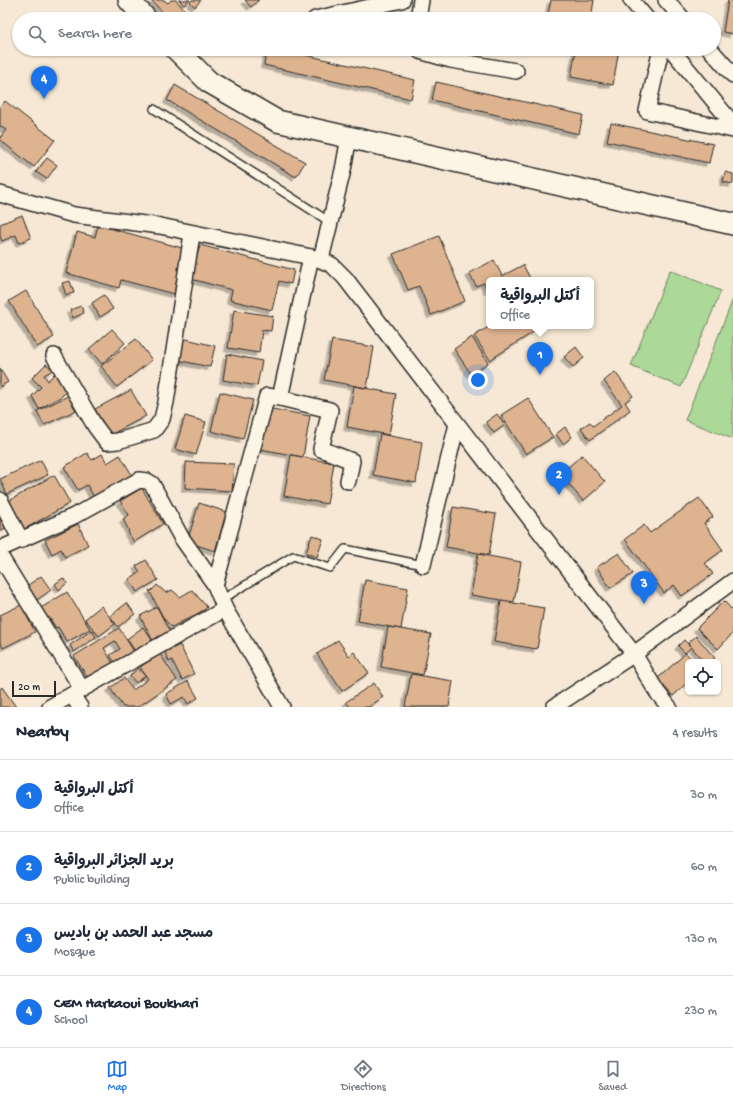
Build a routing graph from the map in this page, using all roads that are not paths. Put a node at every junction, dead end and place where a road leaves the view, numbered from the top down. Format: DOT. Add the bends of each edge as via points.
graph roads {
  1 [pos="129,0"];
  2 [pos="402,0"];
  3 [pos="421,0"];
  4 [pos="631,0"];
  5 [pos="666,0"];
  6 [pos="338,7"];
  7 [pos="140,12"];
  8 [pos="328,12"];
  9 [pos="419,12"];
  10 [pos="640,12"];
  11 [pos="677,12"];
  12 [pos="183,56"];
  13 [pos="437,56"];
  14 [pos="659,56"];
  15 [pos="677,56"];
  16 [pos="716,56"];
  17 [pos="516,71"];
  18 [pos="733,75"];
  19 [pos="154,108"];
  20 [pos="733,124"];
  21 [pos="733,130"];
  22 [pos="349,137"];
  23 [pos="0,194"];
  24 [pos="330,222"];
  25 [pos="733,224"];
  26 [pos="192,234"];
  27 [pos="316,258"];
  28 [pos="54,356"];
  29 [pos="280,398"];
  30 [pos="457,424"];
  31 [pos="348,481"];
  32 [pos="0,500"];
  33 [pos="21,540"];
  34 [pos="0,549"];
  35 [pos="0,556"];
  36 [pos="423,565"];
  37 [pos="733,581"];
  38 [pos="215,586"];
  39 [pos="223,604"];
  40 [pos="634,654"];
  41 [pos="78,697"];
  42 [pos="573,702"];
  43 [pos="50,707"];
  44 [pos="282,707"];
  45 [pos="554,707"];
  46 [pos="669,707"];
  1 -- 7 [label="main road"];
  2 -- 6 [label="street"];
  3 -- 9 [label="street"];
  4 -- 10 [label="street"];
  5 -- 11 [label="street"];
  6 -- 8 [label="street"];
  12 -- 22 [label="main road" via="209,82 277,121"];
  13 -- 17 [label="street"];
  14 -- 21 [label="street" via="647,111"];
  15 -- 20 [label="street"];
  16 -- 18 [label="street"];
  19 -- 24 [label="lane"];
  22 -- 24 [label="street"];
  22 -- 25 [label="main road"];
  23 -- 26 [label="street" via="74,215 160,226"];
  24 -- 27 [label="street"];
  26 -- 27 [label="street"];
  26 -- 28 [label="street" via="166,402 162,419 154,430 108,442"];
  27 -- 29 [label="street"];
  27 -- 30 [label="street" via="332,265 345,278"];
  29 -- 31 [label="street" via="330,410 321,449 352,461"];
  29 -- 38 [label="street" via="266,396"];
  30 -- 36 [label="street"];
  30 -- 40 [label="street"];
  32 -- 33 [label="street"];
  33 -- 34 [label="street"];
  33 -- 38 [label="street" via="74,516 139,480 147,481 152,484 181,537"];
  35 -- 41 [label="street"];
  36 -- 39 [label="lane" via="344,549 330,568 293,556"];
  37 -- 40 [label="street"];
  38 -- 39 [label="street"];
  39 -- 41 [label="street"];
  39 -- 44 [label="street"];
  40 -- 42 [label="street"];
  40 -- 46 [label="street"];
  41 -- 43 [label="street"];
  42 -- 45 [label="street"];
}
